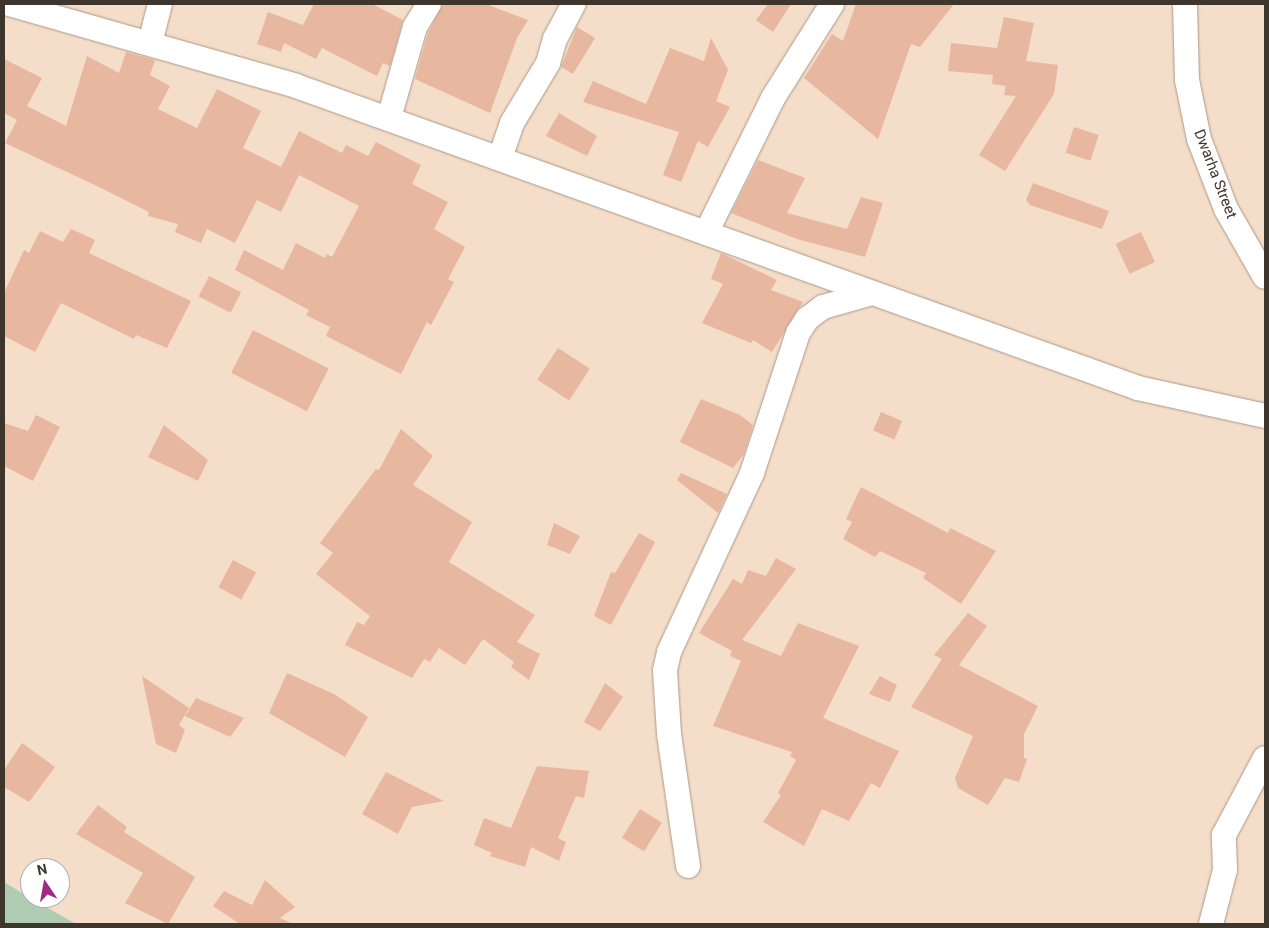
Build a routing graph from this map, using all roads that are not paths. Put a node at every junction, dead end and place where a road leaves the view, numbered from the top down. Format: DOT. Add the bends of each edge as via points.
graph roads {
  1 [pos="9,4"];
  2 [pos="160,4"];
  3 [pos="428,4"];
  4 [pos="574,4"];
  5 [pos="832,4"];
  6 [pos="1185,4"];
  7 [pos="150,44"];
  8 [pos="389,118"];
  9 [pos="500,158"];
  10 [pos="706,234"];
  11 [pos="1265,277"];
  12 [pos="872,293"];
  13 [pos="1265,416"];
  14 [pos="1265,758"];
  15 [pos="688,866"];
  16 [pos="1211,924"];
  1 -- 7 [label="street"];
  2 -- 7 [label="street"];
  3 -- 8 [label="street" via="416,28"];
  4 -- 9 [label="street" via="555,39 548,63 512,123"];
  5 -- 10 [label="street" via="774,98"];
  6 -- 11 [label="street, Dwarha Street" via="1187,80 1199,138 1226,209"];
  7 -- 8 [label="street" via="296,86"];
  8 -- 9 [label="street"];
  9 -- 10 [label="street"];
  10 -- 12 [label="street"];
  12 -- 13 [label="street" via="955,319 1138,388"];
  12 -- 15 [label="street" via="823,307 807,319 798,333 752,473 669,652 666,670 669,734"];
  14 -- 16 [label="street" via="1224,835 1225,870"];
}
